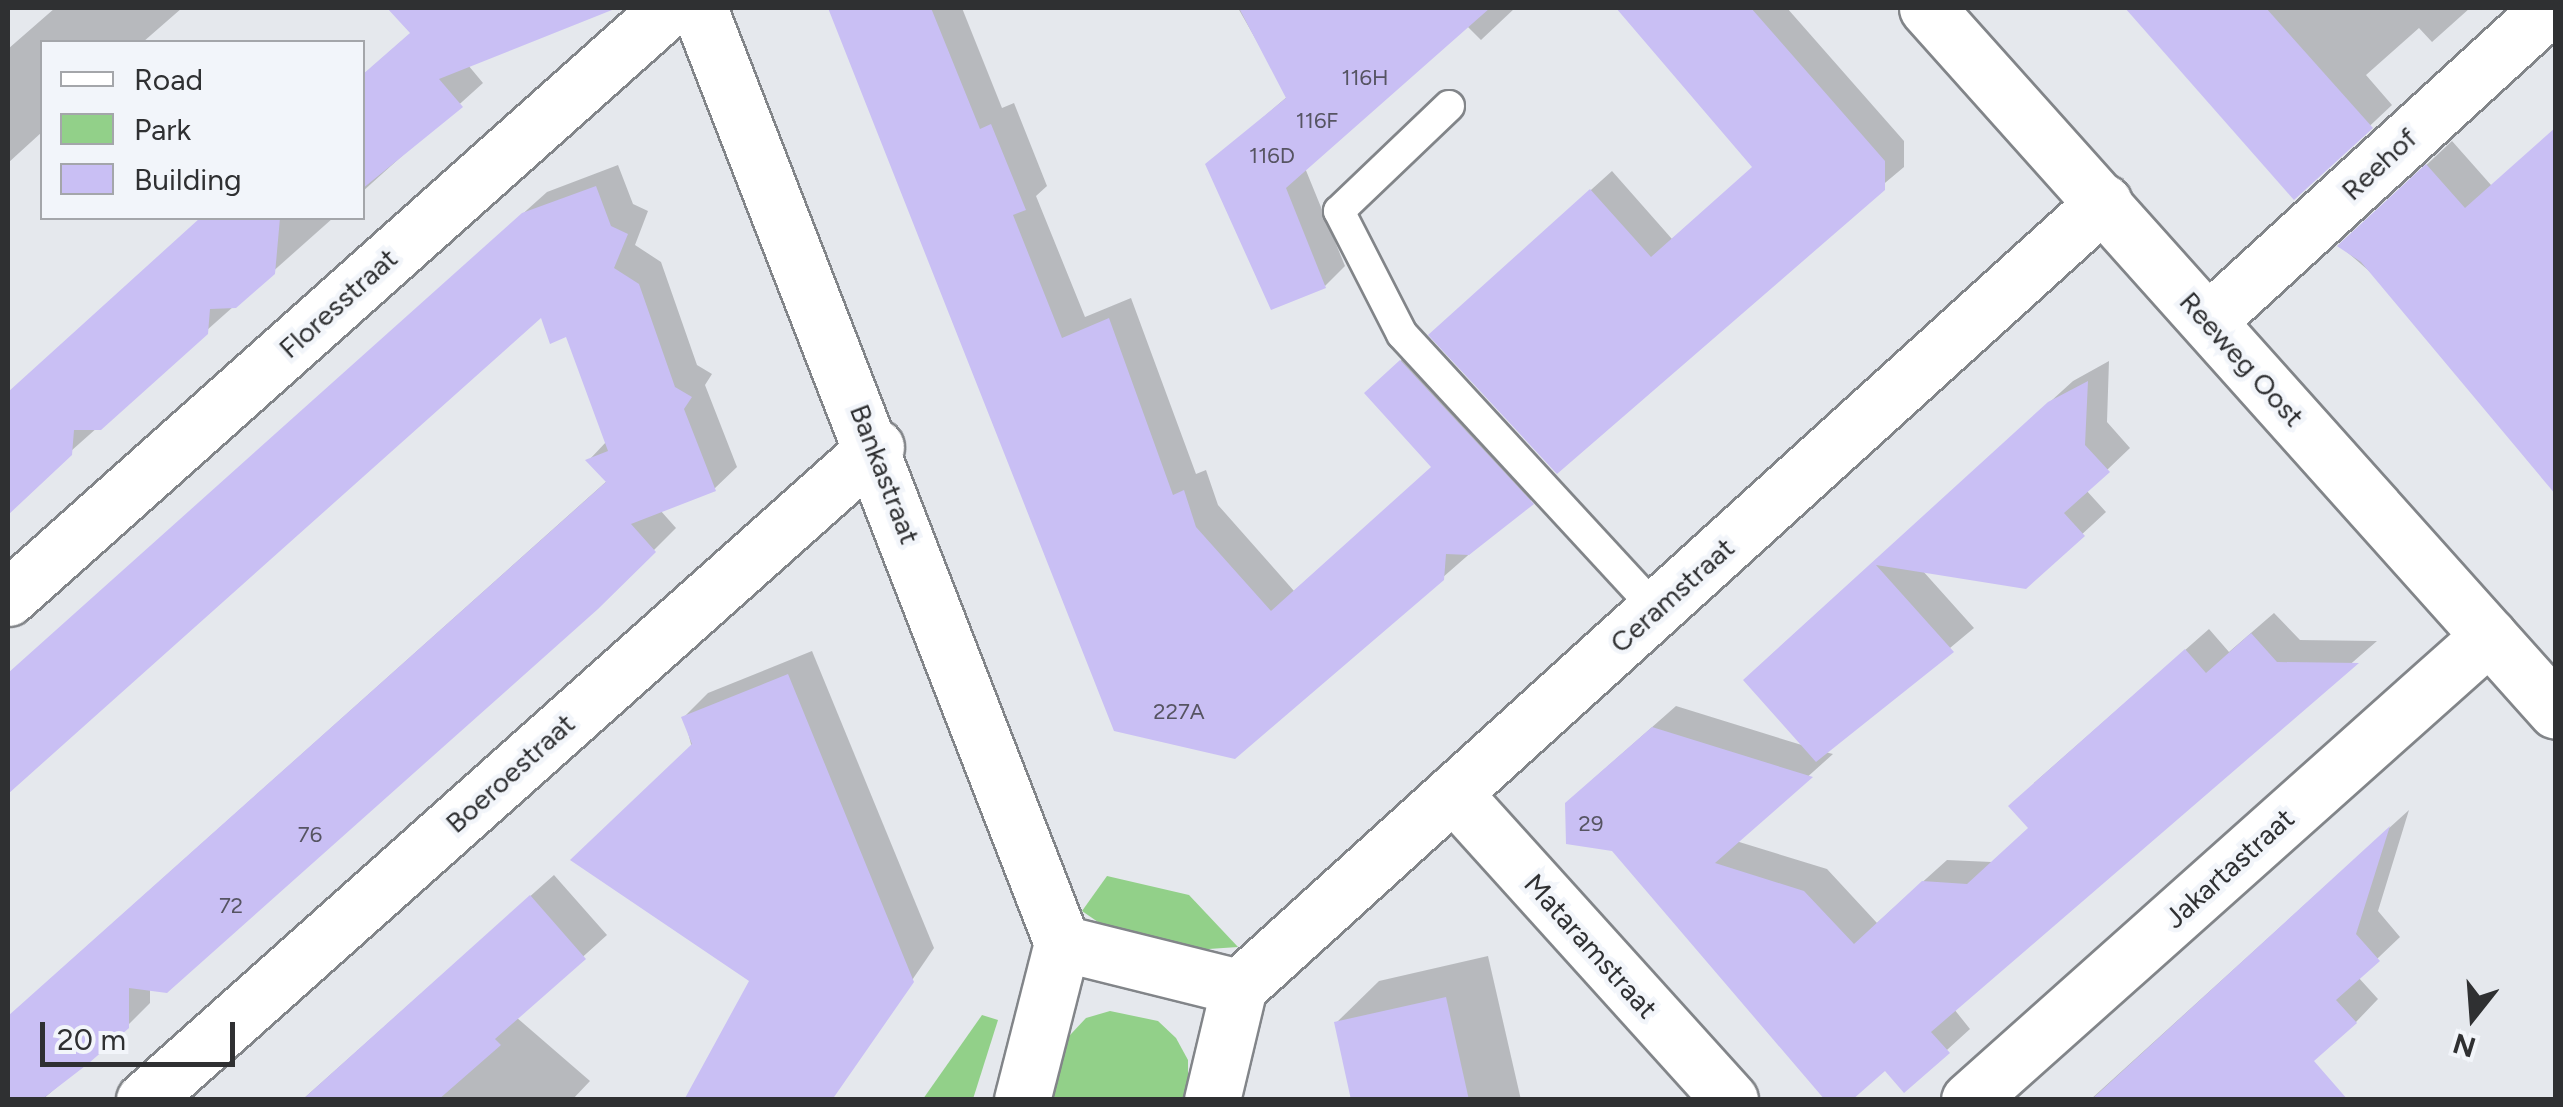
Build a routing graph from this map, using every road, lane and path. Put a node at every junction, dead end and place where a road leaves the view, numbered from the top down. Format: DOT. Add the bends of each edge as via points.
graph roads {
  1 [pos="669,8"];
  2 [pos="699,8"];
  3 [pos="1927,8"];
  4 [pos="2550,8"];
  5 [pos="1449,106"];
  6 [pos="2104,202"];
  7 [pos="2208,321"];
  8 [pos="876,447"];
  9 [pos="8,598"];
  10 [pos="1656,609"];
  11 [pos="2489,636"];
  12 [pos="2556,712"];
  13 [pos="1453,793"];
  14 [pos="1062,943"];
  15 [pos="1239,987"];
  16 [pos="144,1100"];
  17 [pos="1022,1100"];
  18 [pos="1212,1100"];
  19 [pos="1730,1100"];
  20 [pos="1968,1100"];
  1 -- 9 [label="street, Floresstraat"];
  2 -- 8 [label="street, Bankastraat"];
  3 -- 6 [label="street, Reeweg Oost"];
  4 -- 7 [label="street, Reehof"];
  5 -- 10 [label="lane" via="1339,211 1402,334"];
  6 -- 7 [label="street, Reeweg Oost"];
  6 -- 10 [label="street, Ceramstraat"];
  7 -- 11 [label="street, Reeweg Oost"];
  8 -- 14 [label="street, Bankastraat"];
  8 -- 16 [label="street, Boeroestraat"];
  10 -- 13 [label="street, Ceramstraat"];
  11 -- 12 [label="street, Reeweg Oost"];
  11 -- 20 [label="street, Jakartastraat"];
  13 -- 15 [label="street, Ceramstraat"];
  13 -- 19 [label="street, Mataramstraat"];
  14 -- 15 [label="street"];
  14 -- 17 [label="street"];
  15 -- 18 [label="street"];
}
